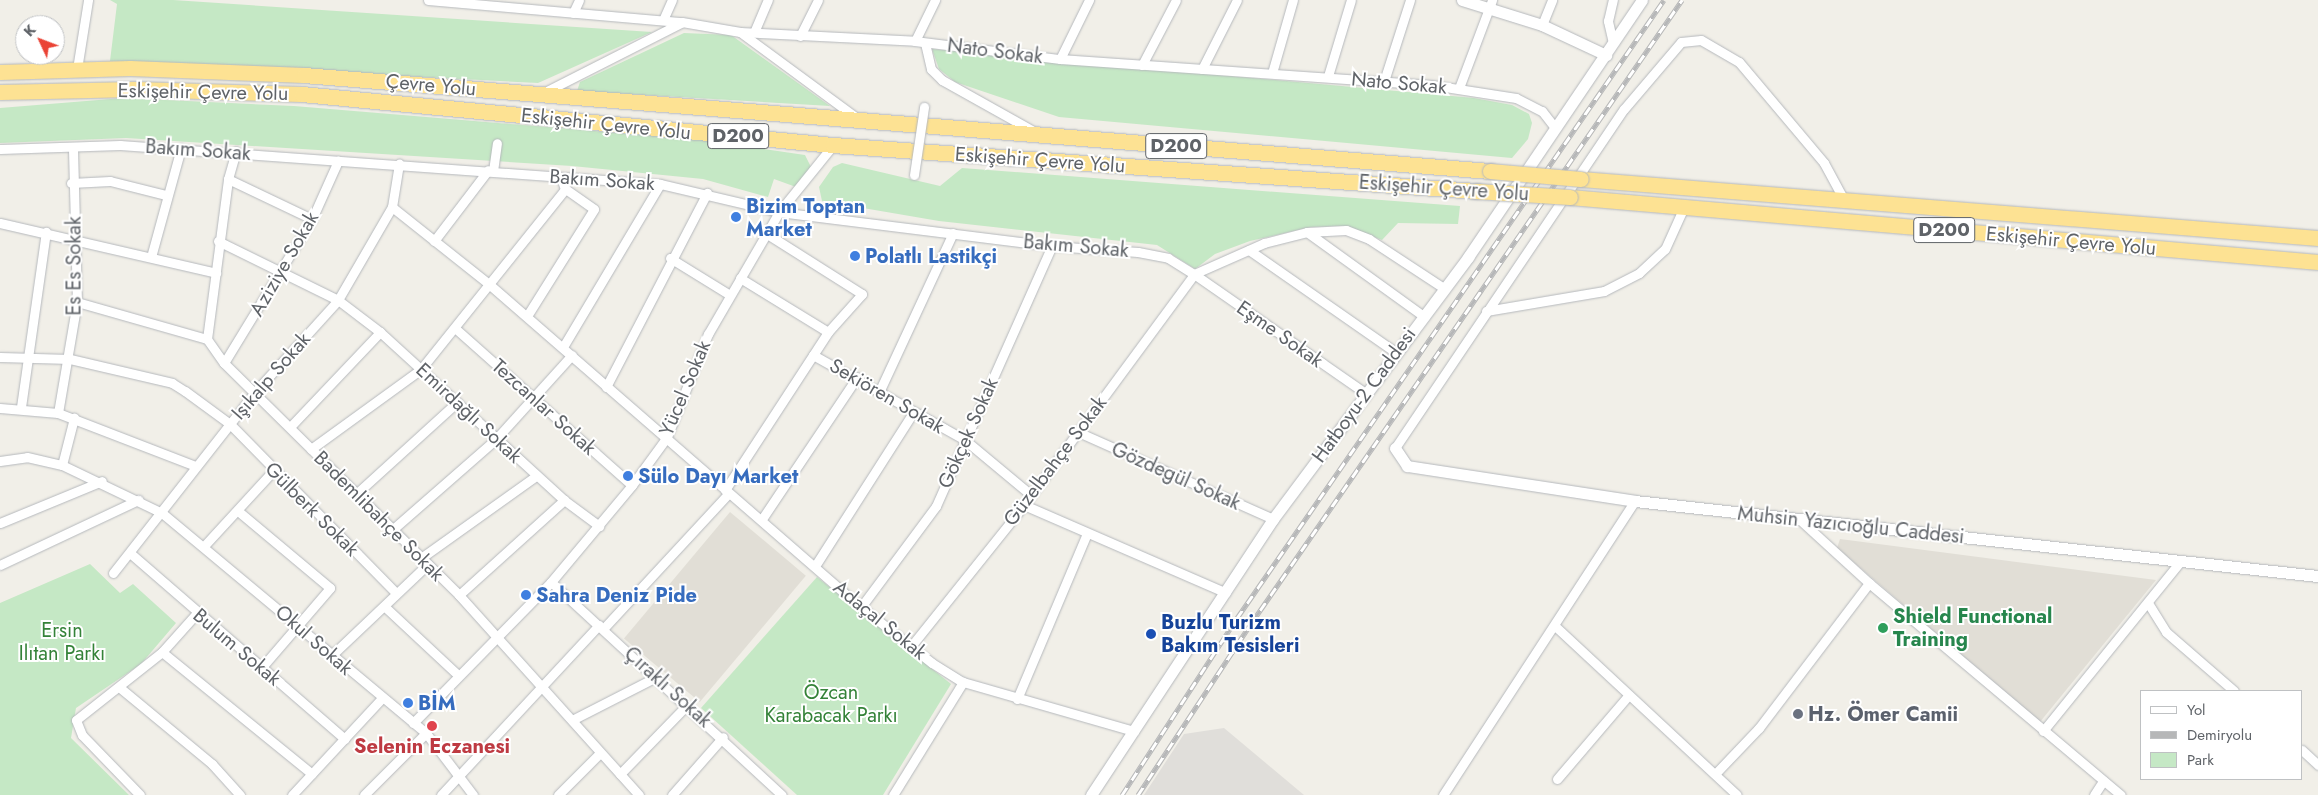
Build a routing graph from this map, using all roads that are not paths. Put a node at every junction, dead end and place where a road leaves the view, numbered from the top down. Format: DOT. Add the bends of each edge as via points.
graph roads {
  1 [pos="88,0"];
  2 [pos="428,0"];
  3 [pos="579,0"];
  4 [pos="672,0"];
  5 [pos="768,0"];
  6 [pos="818,0"];
  7 [pos="935,0"];
  8 [pos="1089,0"];
  9 [pos="1176,0"];
  10 [pos="1237,0"];
  11 [pos="1293,0"];
  12 [pos="1351,0"];
  13 [pos="1410,0"];
  14 [pos="1462,0"];
  15 [pos="1552,0"];
  16 [pos="1614,0"];
  17 [pos="1642,0"];
  18 [pos="1491,4"];
  19 [pos="573,13"];
  20 [pos="663,20"];
  21 [pos="682,22"];
  22 [pos="1542,24"];
  23 [pos="755,30"];
  24 [pos="740,32"];
  25 [pos="800,36"];
  26 [pos="915,41"];
  27 [pos="925,42"];
  28 [pos="1612,43"];
  29 [pos="1606,55"];
  30 [pos="1060,59"];
  31 [pos="1142,65"];
  32 [pos="76,69"];
  33 [pos="1202,69"];
  34 [pos="0,72"];
  35 [pos="1272,73"];
  36 [pos="1328,76"];
  37 [pos="1384,81"];
  38 [pos="1460,88"];
  39 [pos="64,91"];
  40 [pos="0,92"];
  41 [pos="541,94"];
  42 [pos="0,103"];
  43 [pos="924,107"];
  44 [pos="862,122"];
  45 [pos="1553,125"];
  46 [pos="1039,134"];
  47 [pos="497,143"];
  48 [pos="833,145"];
  49 [pos="72,148"];
  50 [pos="181,148"];
  51 [pos="0,149"];
  52 [pos="236,151"];
  53 [pos="338,161"];
  54 [pos="399,164"];
  55 [pos="490,170"];
  56 [pos="914,174"];
  57 [pos="561,178"];
  58 [pos="228,179"];
  59 [pos="71,183"];
  60 [pos="660,184"];
  61 [pos="565,188"];
  62 [pos="707,193"];
  63 [pos="166,195"];
  64 [pos="1844,200"];
  65 [pos="392,207"];
  66 [pos="1684,207"];
  67 [pos="779,212"];
  68 [pos="312,220"];
  69 [pos="0,223"];
  70 [pos="46,232"];
  71 [pos="1307,232"];
  72 [pos="953,233"];
  73 [pos="767,234"];
  74 [pos="76,238"];
  75 [pos="2318,238"];
  76 [pos="218,241"];
  77 [pos="434,241"];
  78 [pos="1052,246"];
  79 [pos="1248,250"];
  80 [pos="151,257"];
  81 [pos="670,258"];
  82 [pos="2318,262"];
  83 [pos="280,271"];
  84 [pos="216,273"];
  85 [pos="1194,274"];
  86 [pos="740,278"];
  87 [pos="490,285"];
  88 [pos="1442,287"];
  89 [pos="730,295"];
  90 [pos="338,300"];
  91 [pos="78,302"];
  92 [pos="1486,311"];
  93 [pos="1422,315"];
  94 [pos="527,316"];
  95 [pos="456,329"];
  96 [pos="380,332"];
  97 [pos="828,332"];
  98 [pos="207,339"];
  99 [pos="563,347"];
  100 [pos="1394,352"];
  101 [pos="572,355"];
  102 [pos="813,355"];
  103 [pos="0,357"];
  104 [pos="25,357"];
  105 [pos="70,359"];
  106 [pos="224,363"];
  107 [pos="421,369"];
  108 [pos="857,377"];
  109 [pos="606,387"];
  110 [pos="880,390"];
  111 [pos="255,392"];
  112 [pos="1365,393"];
  113 [pos="534,398"];
  114 [pos="457,402"];
  115 [pos="21,407"];
  116 [pos="0,408"];
  117 [pos="58,413"];
  118 [pos="913,413"];
  119 [pos="74,418"];
  120 [pos="230,424"];
  121 [pos="290,427"];
  122 [pos="1078,432"];
  123 [pos="667,437"];
  124 [pos="496,439"];
  125 [pos="965,440"];
  126 [pos="1396,448"];
  127 [pos="311,449"];
  128 [pos="0,461"];
  129 [pos="62,464"];
  130 [pos="195,466"];
  131 [pos="273,472"];
  132 [pos="536,476"];
  133 [pos="102,482"];
  134 [pos="632,486"];
  135 [pos="727,491"];
  136 [pos="356,494"];
  137 [pos="1031,494"];
  138 [pos="138,500"];
  139 [pos="564,500"];
  140 [pos="1635,500"];
  141 [pos="1024,506"];
  142 [pos="238,511"];
  143 [pos="162,513"];
  144 [pos="1798,518"];
  145 [pos="762,519"];
  146 [pos="1273,519"];
  147 [pos="0,523"];
  148 [pos="600,526"];
  149 [pos="392,530"];
  150 [pos="1087,534"];
  151 [pos="204,546"];
  152 [pos="130,553"];
  153 [pos="424,561"];
  154 [pos="2179,563"];
  155 [pos="0,565"];
  156 [pos="815,566"];
  157 [pos="113,573"];
  158 [pos="2318,576"];
  159 [pos="551,582"];
  160 [pos="1869,583"];
  161 [pos="395,592"];
  162 [pos="1226,593"];
  163 [pos="459,595"];
  164 [pos="2148,603"];
  165 [pos="384,606"];
  166 [pos="861,607"];
  167 [pos="196,614"];
  168 [pos="297,625"];
  169 [pos="1555,626"];
  170 [pos="601,627"];
  171 [pos="496,636"];
  172 [pos="912,645"];
  173 [pos="162,652"];
  174 [pos="332,655"];
  175 [pos="262,667"];
  176 [pos="457,674"];
  177 [pos="656,677"];
  178 [pos="963,682"];
  179 [pos="119,687"];
  180 [pos="544,687"];
  181 [pos="2233,690"];
  182 [pos="1627,697"];
  183 [pos="382,698"];
  184 [pos="1017,699"];
  185 [pos="686,706"];
  186 [pos="572,720"];
  187 [pos="413,723"];
  188 [pos="1134,731"];
  189 [pos="2044,731"];
  190 [pos="426,734"];
  191 [pos="723,737"];
  192 [pos="345,739"];
  193 [pos="2303,751"];
  194 [pos="600,753"];
  195 [pos="2318,765"];
  196 [pos="312,774"];
  197 [pos="620,774"];
  198 [pos="1715,774"];
  199 [pos="460,775"];
  200 [pos="1557,779"];
  201 [pos="2103,781"];
  202 [pos="772,791"];
  203 [pos="140,795"];
  204 [pos="240,795"];
  205 [pos="292,795"];
  206 [pos="364,795"];
  207 [pos="441,795"];
  208 [pos="473,795"];
  209 [pos="558,795"];
  210 [pos="638,795"];
  211 [pos="672,795"];
  212 [pos="782,795"];
  213 [pos="893,795"];
  214 [pos="1091,795"];
  215 [pos="1443,795"];
  216 [pos="1737,795"];
  217 [pos="2094,795"];
  218 [pos="2121,795"];
  1 -- 32 [label="street"];
  2 -- 19 [label="street, Nato Sokak"];
  3 -- 19 [label="street"];
  4 -- 20 [label="street"];
  5 -- 23 [label="street"];
  6 -- 25 [label="street"];
  7 -- 26 [label="street"];
  8 -- 30 [label="street"];
  9 -- 31 [label="street"];
  10 -- 33 [label="street"];
  11 -- 35 [label="street"];
  12 -- 36 [label="street"];
  13 -- 37 [label="street"];
  14 -- 18 [label="street"];
  15 -- 22 [label="street"];
  16 -- 28 [label="street" via="1608,21"];
  17 -- 28 [label="street, Hatboyu-2 Caddesi"];
  18 -- 22 [label="street"];
  18 -- 38 [label="street"];
  19 -- 20 [label="street, Nato Sokak"];
  20 -- 21 [label="street, Nato Sokak"];
  21 -- 24 [label="street, Nato Sokak"];
  21 -- 41 [label="street"];
  22 -- 29 [label="street"];
  23 -- 24 [label="street, Nato Sokak"];
  23 -- 25 [label="street, Nato Sokak"];
  24 -- 44 [label="street"];
  25 -- 26 [label="street, Nato Sokak"];
  26 -- 27 [label="street, Nato Sokak"];
  27 -- 30 [label="street, Nato Sokak"];
  27 -- 46 [label="street" via="931,69 942,80"];
  28 -- 29 [label="street, Hatboyu-2 Caddesi"];
  29 -- 45 [label="street, Hatboyu-2 Caddesi"];
  30 -- 31 [label="street, Nato Sokak"];
  31 -- 33 [label="street, Nato Sokak"];
  32 -- 34 [label="highway, Çevre Yolu / D200"];
  32 -- 41 [label="highway, Çevre Yolu / D200" via="304,75"];
  33 -- 35 [label="street, Nato Sokak"];
  35 -- 36 [label="street, Nato Sokak"];
  36 -- 37 [label="street, Nato Sokak"];
  37 -- 38 [label="street, Nato Sokak"];
  38 -- 45 [label="street, Nato Sokak" via="1516,98 1542,111"];
  39 -- 40 [label="highway, Eskişehir Çevre Yolu / D200"];
  39 -- 42 [label="highway"];
  39 -- 48 [label="highway, Eskişehir Çevre Yolu / D200" via="302,94"];
  41 -- 44 [label="highway, Çevre Yolu / D200"];
  43 -- 56 [label="street, bridge"];
  44 -- 46 [label="highway, Eskişehir Çevre Yolu / D200"];
  45 -- 88 [label="street, Hatboyu-2 Caddesi" via="1468,257"];
  46 -- 64 [label="highway, Eskişehir Çevre Yolu / D200, bridge"];
  47 -- 55 [label="street"];
  48 -- 66 [label="highway, Eskişehir Çevre Yolu / D200, bridge"];
  48 -- 67 [label="street, Yücel Sokak"];
  49 -- 50 [label="street, Bakım Sokak" via="120,145"];
  49 -- 51 [label="street, Bakım Sokak"];
  49 -- 59 [label="street, Es Es Sokak"];
  50 -- 52 [label="street, Bakım Sokak"];
  50 -- 63 [label="street"];
  52 -- 53 [label="street, Bakım Sokak"];
  52 -- 58 [label="street"];
  53 -- 54 [label="street, Bakım Sokak"];
  53 -- 68 [label="street, Aziziye Sokak"];
  54 -- 55 [label="street, Bakım Sokak"];
  54 -- 65 [label="street, Işıkalp Sokak"];
  55 -- 57 [label="street, Bakım Sokak"];
  55 -- 77 [label="street"];
  57 -- 60 [label="street, Bakım Sokak"];
  57 -- 61 [label="street"];
  58 -- 68 [label="street"];
  58 -- 76 [label="street"];
  59 -- 63 [label="street" via="110,181"];
  59 -- 74 [label="street, Es Es Sokak"];
  60 -- 62 [label="street, Bakım Sokak"];
  60 -- 99 [label="street"];
  61 -- 87 [label="street"];
  61 -- 94 [label="street" via="594,209"];
  62 -- 67 [label="street, Bakım Sokak"];
  62 -- 81 [label="street"];
  63 -- 80 [label="street"];
  64 -- 75 [label="highway, Eskişehir Çevre Yolu / D200"];
  64 -- 92 [label="street" via="1824,163 1739,62 1701,40 1681,42 1624,109"];
  65 -- 77 [label="street, Adaçal Sokak"];
  65 -- 90 [label="street, Işıkalp Sokak"];
  66 -- 82 [label="highway, Eskişehir Çevre Yolu / D200"];
  66 -- 92 [label="street" via="1665,249 1640,273 1604,291"];
  67 -- 72 [label="street, Bakım Sokak"];
  67 -- 73 [label="street, Yücel Sokak"];
  68 -- 83 [label="street, Aziziye Sokak"];
  69 -- 70 [label="street"];
  70 -- 74 [label="street"];
  70 -- 104 [label="street"];
  71 -- 79 [label="street"];
  71 -- 88 [label="street" via="1346,230 1369,239"];
  71 -- 93 [label="street"];
  72 -- 78 [label="street, Bakım Sokak"];
  72 -- 110 [label="street"];
  73 -- 86 [label="street, Yücel Sokak"];
  73 -- 97 [label="street" via="862,294"];
  74 -- 80 [label="street"];
  74 -- 91 [label="street, Es Es Sokak"];
  76 -- 83 [label="street, Emirdağlı Sokak"];
  76 -- 84 [label="street"];
  77 -- 87 [label="street, Adaçal Sokak"];
  78 -- 85 [label="street, Bakım Sokak" via="1138,252 1168,258"];
  78 -- 125 [label="street, Gökçek Sokak"];
  79 -- 85 [label="street"];
  79 -- 100 [label="street"];
  80 -- 84 [label="street"];
  81 -- 89 [label="street"];
  81 -- 109 [label="street"];
  83 -- 90 [label="street, Emirdağlı Sokak"];
  83 -- 106 [label="street, Aziziye Sokak"];
  84 -- 98 [label="street"];
  85 -- 112 [label="street, Eşme Sokak"];
  85 -- 122 [label="street, Güzelbahçe Sokak"];
  86 -- 89 [label="street, Yücel Sokak"];
  86 -- 97 [label="street"];
  87 -- 94 [label="street, Adaçal Sokak"];
  87 -- 95 [label="street"];
  88 -- 93 [label="street, Hatboyu-2 Caddesi"];
  89 -- 123 [label="street, Yücel Sokak" via="708,334"];
  90 -- 96 [label="street, Emirdağlı Sokak"];
  90 -- 111 [label="street, Işıkalp Sokak"];
  91 -- 98 [label="street"];
  91 -- 105 [label="street, Es Es Sokak"];
  92 -- 126 [label="street"];
  93 -- 100 [label="street, Hatboyu-2 Caddesi"];
  94 -- 99 [label="street, Adaçal Sokak"];
  95 -- 107 [label="street"];
  95 -- 113 [label="street, Tezcanlar Sokak"];
  96 -- 107 [label="street, Emirdağlı Sokak"];
  96 -- 121 [label="street"];
  97 -- 102 [label="street"];
  98 -- 106 [label="street, Bademlibahçe Sokak"];
  99 -- 101 [label="street, Adaçal Sokak"];
  100 -- 112 [label="street, Hatboyu-2 Caddesi"];
  101 -- 109 [label="street, Adaçal Sokak"];
  101 -- 113 [label="street"];
  102 -- 108 [label="street, Sekiören Sokak"];
  102 -- 135 [label="street"];
  103 -- 104 [label="street, Gülberk Sokak"];
  104 -- 105 [label="street, Gülberk Sokak"];
  104 -- 115 [label="street"];
  105 -- 117 [label="street, Es Es Sokak"];
  105 -- 120 [label="street, Gülberk Sokak" via="172,383"];
  106 -- 111 [label="street, Bademlibahçe Sokak"];
  107 -- 114 [label="street, Emirdağlı Sokak"];
  107 -- 127 [label="street"];
  108 -- 110 [label="street, Sekiören Sokak"];
  108 -- 145 [label="street"];
  109 -- 123 [label="street, Adaçal Sokak"];
  110 -- 118 [label="street, Sekiören Sokak"];
  111 -- 120 [label="street, Işıkalp Sokak"];
  111 -- 121 [label="street, Bademlibahçe Sokak"];
  112 -- 146 [label="street, Hatboyu-2 Caddesi"];
  113 -- 124 [label="street"];
  113 -- 134 [label="street, Tezcanlar Sokak"];
  114 -- 124 [label="street, Emirdağlı Sokak"];
  114 -- 136 [label="street"];
  115 -- 116 [label="street"];
  115 -- 117 [label="street"];
  117 -- 119 [label="street"];
  118 -- 125 [label="street, Sekiören Sokak"];
  118 -- 156 [label="street"];
  119 -- 129 [label="street"];
  119 -- 130 [label="street"];
  120 -- 130 [label="street, Işıkalp Sokak"];
  120 -- 131 [label="street, Gülberk Sokak"];
  121 -- 127 [label="street, Bademlibahçe Sokak"];
  122 -- 137 [label="street, Güzelbahçe Sokak"];
  122 -- 146 [label="street, Gözdegül Sokak"];
  123 -- 134 [label="street, Yücel Sokak"];
  123 -- 135 [label="street, Adaçal Sokak"];
  124 -- 132 [label="street, Emirdağlı Sokak"];
  124 -- 149 [label="street"];
  125 -- 137 [label="street, Sekiören Sokak"];
  125 -- 166 [label="street, Gökçek Sokak" via="936,506"];
  126 -- 140 [label="street, Muhsin Yazıcıoğlu Caddesi" via="1407,466"];
  127 -- 136 [label="street, Bademlibahçe Sokak"];
  128 -- 129 [label="street, Okul Sokak" via="27,457"];
  129 -- 133 [label="street, Okul Sokak"];
  130 -- 143 [label="street, Işıkalp Sokak"];
  131 -- 142 [label="street"];
  131 -- 161 [label="street, Gülberk Sokak"];
  132 -- 139 [label="street, Emirdağlı Sokak"];
  132 -- 153 [label="street"];
  133 -- 138 [label="street, Okul Sokak"];
  133 -- 147 [label="street"];
  134 -- 148 [label="street, Yücel Sokak"];
  135 -- 145 [label="street, Adaçal Sokak"];
  135 -- 170 [label="street"];
  136 -- 149 [label="street, Bademlibahçe Sokak"];
  137 -- 141 [label="street, Güzelbahçe Sokak"];
  138 -- 143 [label="street, Okul Sokak"];
  138 -- 155 [label="street"];
  139 -- 148 [label="street, Emirdağlı Sokak"];
  139 -- 163 [label="street"];
  140 -- 144 [label="street, Muhsin Yazıcıoğlu Caddesi"];
  140 -- 169 [label="street"];
  141 -- 150 [label="street"];
  141 -- 172 [label="street, Güzelbahçe Sokak"];
  142 -- 151 [label="street"];
  142 -- 168 [label="street" via="330,588"];
  143 -- 151 [label="street, Okul Sokak"];
  143 -- 152 [label="street, Işıkalp Sokak"];
  144 -- 154 [label="street, Muhsin Yazıcıoğlu Caddesi"];
  144 -- 160 [label="street"];
  145 -- 156 [label="street, Adaçal Sokak"];
  146 -- 162 [label="street, Hatboyu-2 Caddesi"];
  148 -- 159 [label="street, Yücel Sokak"];
  149 -- 153 [label="street, Bademlibahçe Sokak"];
  150 -- 162 [label="street"];
  150 -- 184 [label="street"];
  151 -- 168 [label="street, Okul Sokak"];
  152 -- 157 [label="street, Işıkalp Sokak"];
  152 -- 167 [label="street, Bulum Sokak"];
  153 -- 161 [label="street"];
  153 -- 163 [label="street, Bademlibahçe Sokak"];
  154 -- 158 [label="street, Muhsin Yazıcıoğlu Caddesi"];
  154 -- 164 [label="street"];
  156 -- 166 [label="street, Adaçal Sokak"];
  159 -- 170 [label="street, Çıraklı Sokak"];
  159 -- 171 [label="street, Yücel Sokak"];
  160 -- 189 [label="street"];
  160 -- 198 [label="street" via="1759,728"];
  161 -- 165 [label="street"];
  162 -- 188 [label="street, Hatboyu-2 Caddesi"];
  163 -- 171 [label="street, Bademlibahçe Sokak"];
  164 -- 181 [label="street" via="2166,632"];
  164 -- 189 [label="street"];
  165 -- 174 [label="street"];
  165 -- 176 [label="street"];
  166 -- 172 [label="street, Adaçal Sokak"];
  167 -- 173 [label="street"];
  167 -- 175 [label="street, Bulum Sokak"];
  168 -- 174 [label="street, Okul Sokak"];
  168 -- 175 [label="street"];
  169 -- 182 [label="street"];
  169 -- 215 [label="street"];
  170 -- 177 [label="street, Çıraklı Sokak"];
  170 -- 180 [label="street"];
  171 -- 176 [label="street, Yücel Sokak"];
  171 -- 180 [label="street, Bademlibahçe Sokak"];
  172 -- 178 [label="street, Adaçal Sokak"];
  173 -- 179 [label="street"];
  173 -- 196 [label="street"];
  174 -- 183 [label="street, Okul Sokak"];
  175 -- 192 [label="street, Bulum Sokak"];
  176 -- 187 [label="street, Yücel Sokak"];
  177 -- 185 [label="street, Çıraklı Sokak"];
  177 -- 186 [label="street"];
  178 -- 184 [label="street, Adaçal Sokak"];
  178 -- 213 [label="street"];
  179 -- 203 [label="street" via="76,720 82,735"];
  179 -- 204 [label="street" via="212,764"];
  180 -- 186 [label="street, Bademlibahçe Sokak"];
  180 -- 199 [label="street"];
  182 -- 198 [label="street"];
  182 -- 200 [label="street"];
  183 -- 187 [label="street, Okul Sokak"];
  183 -- 192 [label="street"];
  184 -- 188 [label="street, Adaçal Sokak"];
  185 -- 191 [label="street, Çıraklı Sokak"];
  185 -- 197 [label="street"];
  186 -- 194 [label="street, Bademlibahçe Sokak"];
  187 -- 190 [label="street, Okul Sokak"];
  188 -- 214 [label="street, Hatboyu-2 Caddesi"];
  189 -- 201 [label="street"];
  190 -- 199 [label="street, Okul Sokak"];
  190 -- 206 [label="street"];
  191 -- 202 [label="street, Çıraklı Sokak"];
  191 -- 211 [label="street"];
  192 -- 196 [label="street"];
  193 -- 195 [label="street"];
  194 -- 197 [label="street, Bademlibahçe Sokak"];
  194 -- 209 [label="street"];
  196 -- 205 [label="street"];
  197 -- 210 [label="street, Bademlibahçe Sokak"];
  198 -- 216 [label="street"];
  199 -- 207 [label="street"];
  199 -- 208 [label="street, Okul Sokak"];
  201 -- 217 [label="street"];
  201 -- 218 [label="street"];
  202 -- 212 [label="street, Çıraklı Sokak"];
}
